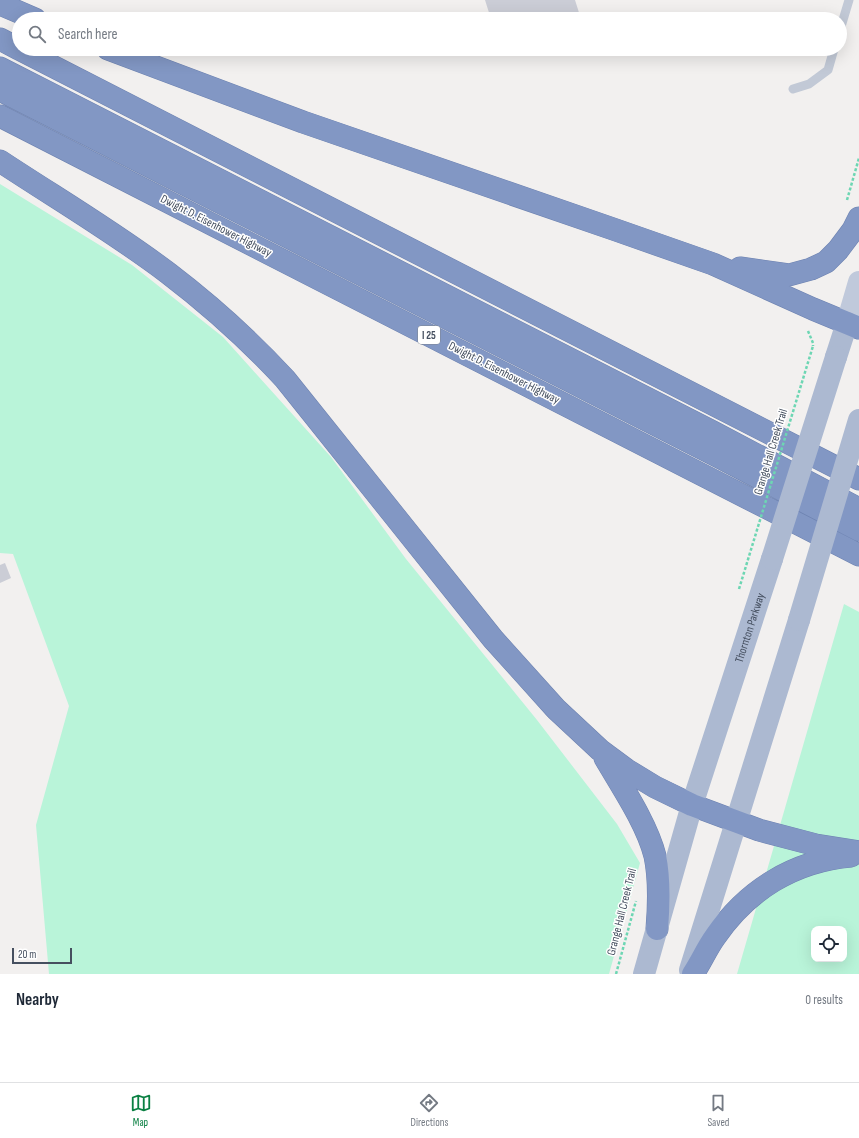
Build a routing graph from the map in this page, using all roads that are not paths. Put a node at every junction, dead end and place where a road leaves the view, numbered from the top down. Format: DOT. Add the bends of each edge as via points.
graph roads {
  1 [pos="849,0"];
  2 [pos="0,4"];
  3 [pos="19,12"];
  4 [pos="844,12"];
  5 [pos="0,39"];
  6 [pos="12,45"];
  7 [pos="33,56"];
  8 [pos="127,56"];
  9 [pos="832,56"];
  10 [pos="0,68"];
  11 [pos="793,89"];
  12 [pos="0,90"];
  13 [pos="0,116"];
  14 [pos="0,161"];
  15 [pos="859,218"];
  16 [pos="713,264"];
  17 [pos="859,282"];
  18 [pos="853,325"];
  19 [pos="859,420"];
  20 [pos="859,479"];
  21 [pos="859,509"];
  22 [pos="859,530"];
  23 [pos="859,555"];
  24 [pos="600,750"];
  25 [pos="692,804"];
  26 [pos="736,822"];
  27 [pos="859,852"];
  28 [pos="859,856"];
  29 [pos="657,930"];
  30 [pos="644,974"];
  31 [pos="689,974"];
  32 [pos="693,974"];
  1 -- 4 [label="lane"];
  2 -- 3 [label="highway"];
  5 -- 6 [label="highway"];
  7 -- 20 [label="highway"];
  8 -- 16 [label="highway" via="303,122"];
  9 -- 11 [label="lane" via="828,70 809,84"];
  10 -- 21 [label="highway" via="692,421"];
  12 -- 22 [label="highway"];
  13 -- 23 [label="highway, Dwight D. Eisenhower Highway / I 25"];
  14 -- 24 [label="highway" via="167,272 261,353 285,379 493,639 556,709"];
  15 -- 16 [label="highway" via="838,250 826,262 811,269 789,275"];
  16 -- 18 [label="highway"];
  17 -- 18 [label="main road, Thornton Parkway"];
  18 -- 25 [label="main road, Thornton Parkway, bridge" via="836,357"];
  19 -- 26 [label="main road, bridge"];
  24 -- 25 [label="highway" via="667,794"];
  24 -- 29 [label="highway" via="644,828 655,856 659,898"];
  25 -- 26 [label="highway"];
  25 -- 29 [label="main road, Thornton Parkway"];
  26 -- 27 [label="highway" via="797,840"];
  26 -- 31 [label="main road"];
  28 -- 32 [label="highway" via="808,865 782,876 752,894 732,914"];
  29 -- 30 [label="main road, Thornton Parkway"];
}
